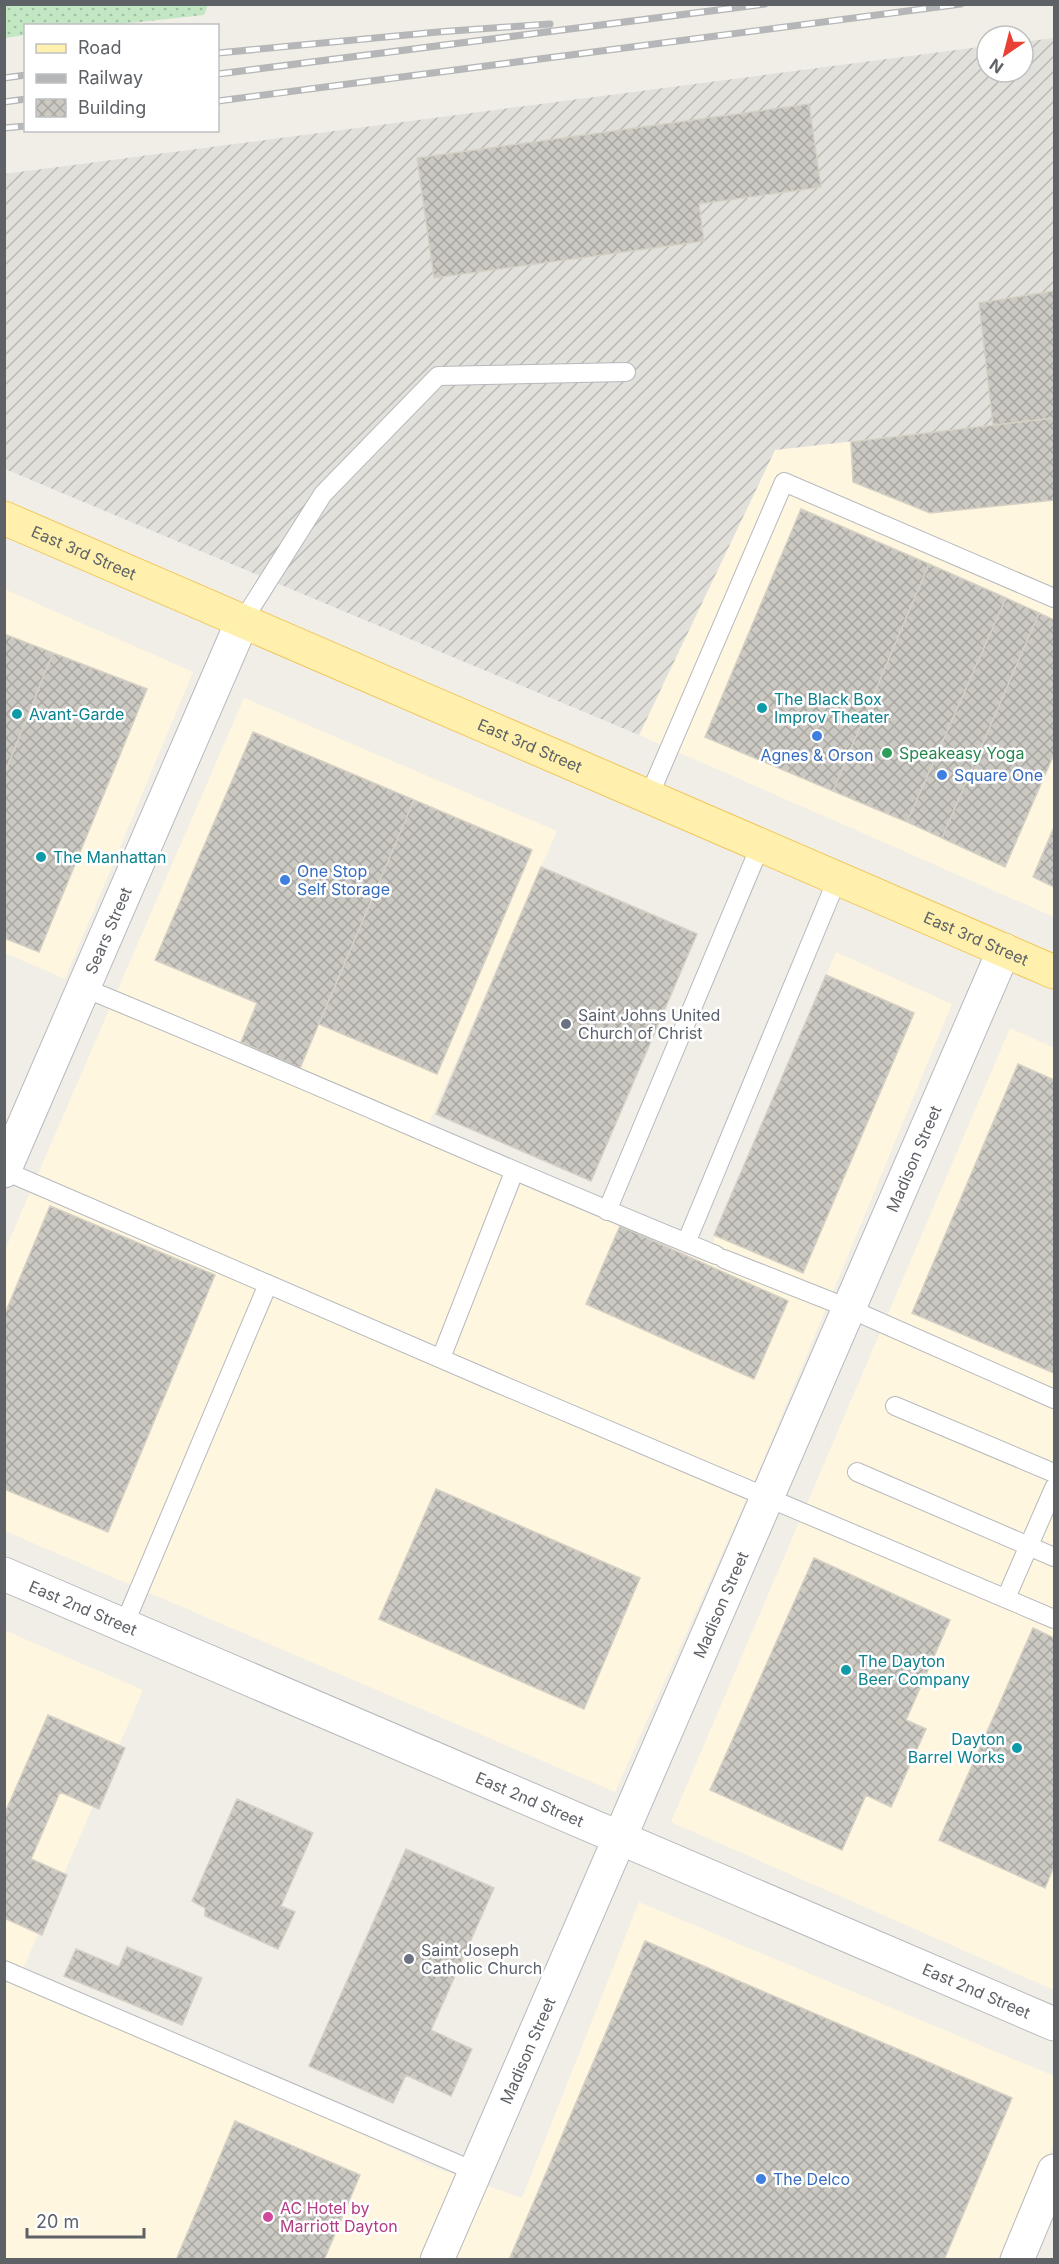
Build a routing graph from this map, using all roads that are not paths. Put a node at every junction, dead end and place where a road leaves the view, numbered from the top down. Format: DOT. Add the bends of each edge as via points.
graph roads {
  1 [pos="626,372"];
  2 [pos="4,518"];
  3 [pos="1054,598"];
  4 [pos="243,622"];
  5 [pos="649,796"];
  6 [pos="761,844"];
  7 [pos="838,877"];
  8 [pos="1005,950"];
  9 [pos="1054,972"];
  10 [pos="84,988"];
  11 [pos="7,1159"];
  12 [pos="514,1172"];
  13 [pos="607,1211"];
  14 [pos="686,1243"];
  15 [pos="268,1284"];
  16 [pos="848,1308"];
  17 [pos="441,1358"];
  18 [pos="1054,1399"];
  19 [pos="895,1406"];
  20 [pos="857,1472"];
  21 [pos="1054,1473"];
  22 [pos="1054,1488"];
  23 [pos="768,1498"];
  24 [pos="1029,1546"];
  25 [pos="1054,1557"];
  26 [pos="4,1574"];
  27 [pos="1006,1598"];
  28 [pos="1054,1619"];
  29 [pos="124,1625"];
  30 [pos="620,1836"];
  31 [pos="4,1970"];
  32 [pos="1054,2024"];
  33 [pos="474,2171"];
  34 [pos="1054,2171"];
  35 [pos="437,2259"];
  36 [pos="1017,2259"];
  1 -- 4 [label="lane" via="438,376 323,494"];
  2 -- 4 [label="main road, East 3rd Street"];
  3 -- 5 [label="lane" via="784,482"];
  4 -- 5 [label="main road, East 3rd Street"];
  4 -- 10 [label="street, Sears Street"];
  5 -- 6 [label="main road, East 3rd Street"];
  6 -- 7 [label="main road, East 3rd Street"];
  6 -- 13 [label="lane"];
  7 -- 8 [label="main road, East 3rd Street"];
  7 -- 14 [label="lane"];
  8 -- 9 [label="main road, East 3rd Street"];
  8 -- 16 [label="street, Madison Street"];
  10 -- 11 [label="street, Sears Street"];
  10 -- 12 [label="lane"];
  11 -- 15 [label="lane"];
  12 -- 13 [label="lane"];
  12 -- 17 [label="lane"];
  13 -- 14 [label="lane"];
  14 -- 16 [label="lane"];
  15 -- 17 [label="lane"];
  15 -- 29 [label="lane"];
  16 -- 18 [label="lane"];
  16 -- 23 [label="street, Madison Street"];
  17 -- 23 [label="lane"];
  19 -- 21 [label="lane"];
  20 -- 24 [label="lane"];
  22 -- 24 [label="lane"];
  23 -- 27 [label="lane"];
  23 -- 30 [label="street, Madison Street"];
  24 -- 25 [label="lane"];
  24 -- 27 [label="lane"];
  26 -- 29 [label="street, East 2nd Street"];
  27 -- 28 [label="lane"];
  29 -- 30 [label="street, East 2nd Street"];
  30 -- 32 [label="street, East 2nd Street"];
  30 -- 33 [label="street, Madison Street"];
  31 -- 33 [label="lane"];
  33 -- 35 [label="street, Madison Street"];
  34 -- 36 [label="street"];
}
